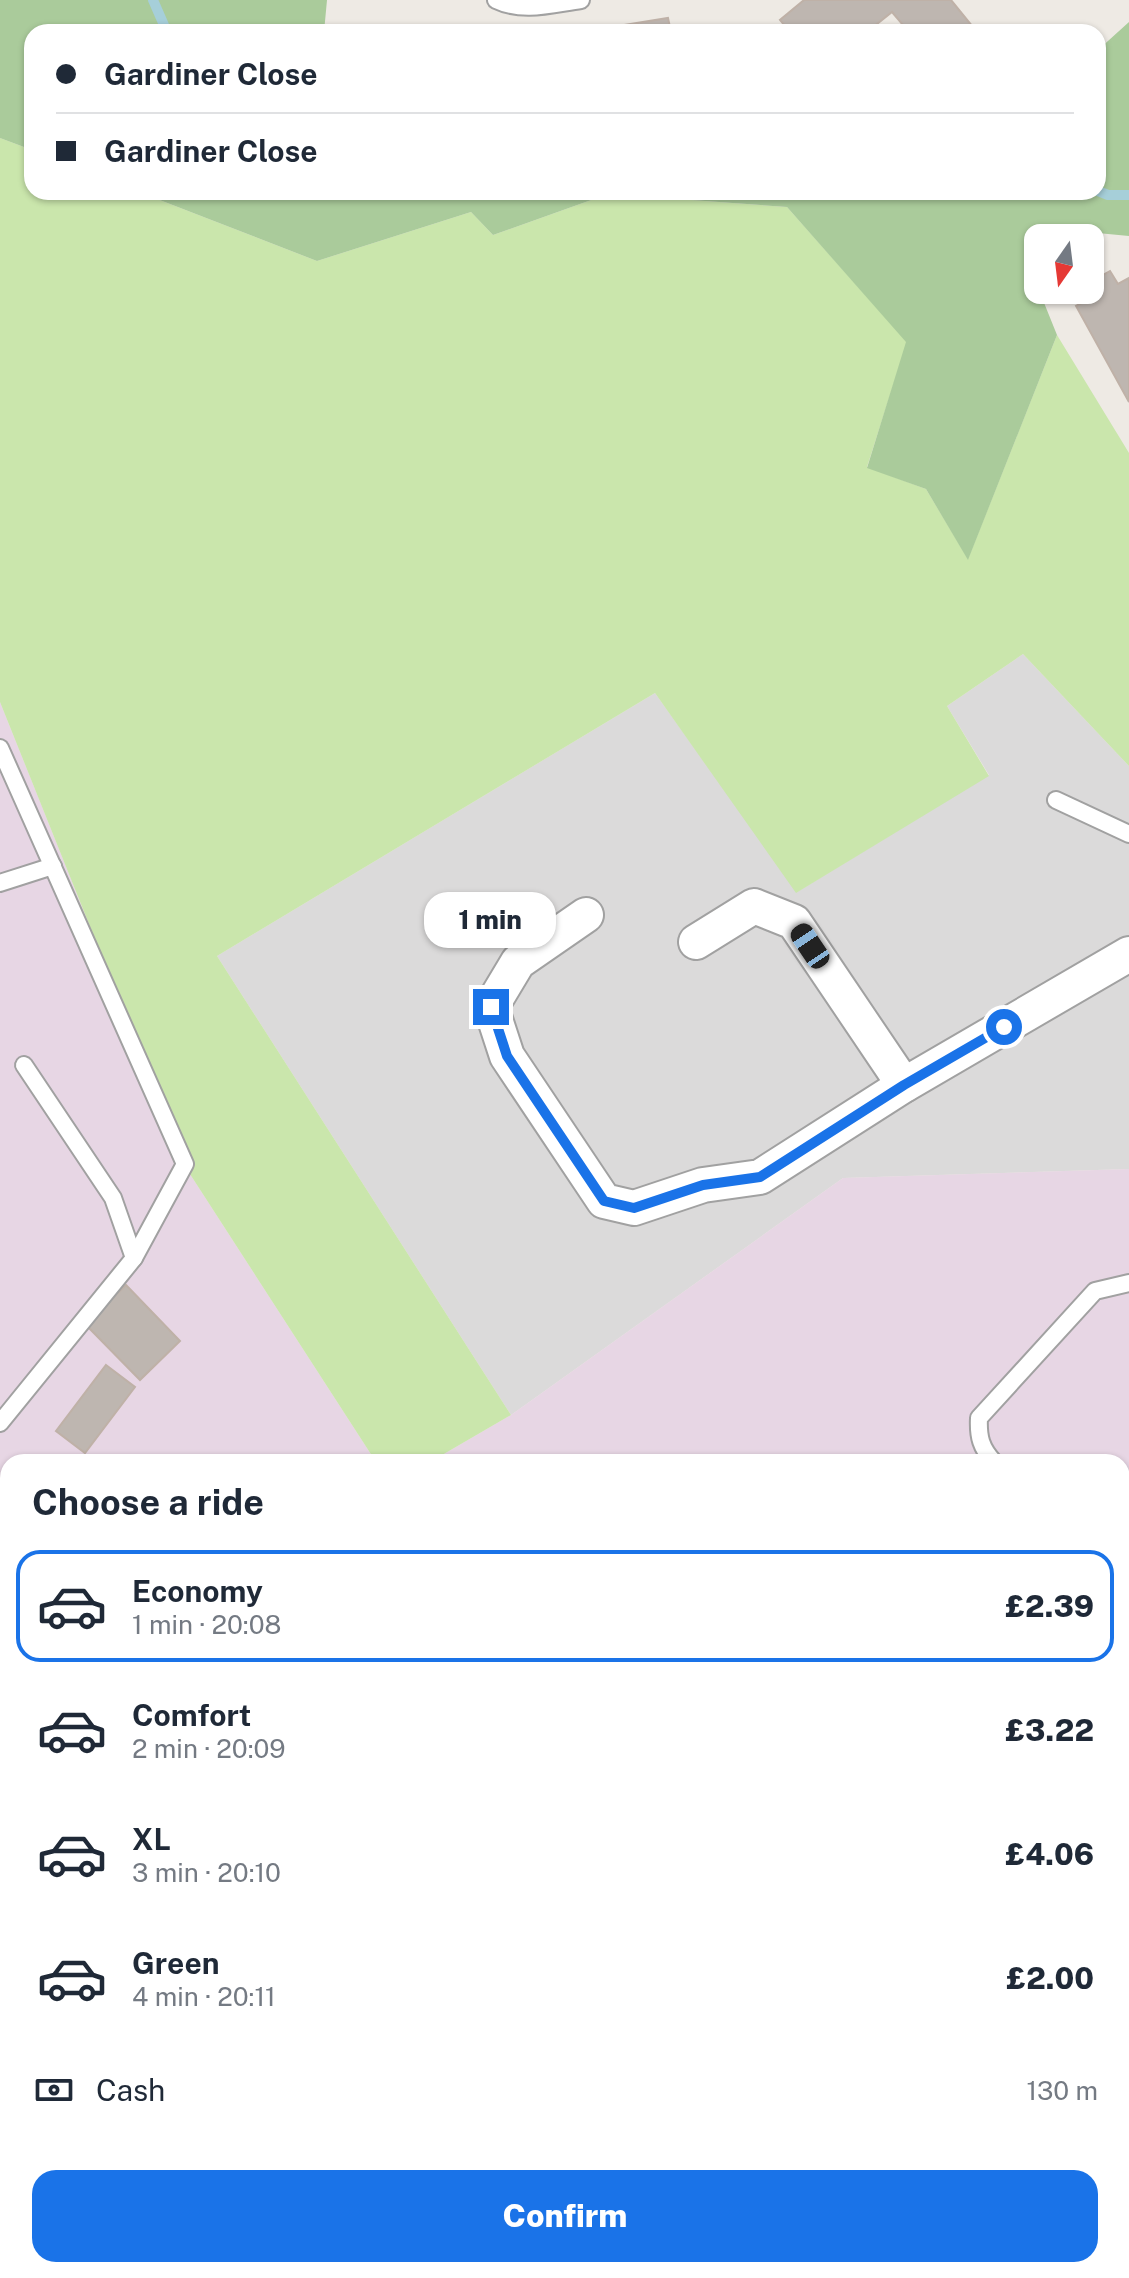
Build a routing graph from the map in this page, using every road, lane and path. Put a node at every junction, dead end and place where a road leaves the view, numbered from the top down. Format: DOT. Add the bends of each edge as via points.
graph roads {
  1 [pos="496,0"];
  2 [pos="581,0"];
  3 [pos="0,748"];
  4 [pos="1056,800"];
  5 [pos="1129,834"];
  6 [pos="53,866"];
  7 [pos="0,883"];
  8 [pos="586,915"];
  9 [pos="696,942"];
  10 [pos="1129,954"];
  11 [pos="24,1065"];
  12 [pos="904,1085"];
  13 [pos="134,1258"];
  14 [pos="1129,1283"];
  15 [pos="0,1423"];
  16 [pos="986,1454"];
  1 -- 2 [label="lane" via="529,7"];
  3 -- 6 [label="lane"];
  4 -- 5 [label="lane"];
  6 -- 7 [label="lane"];
  6 -- 13 [label="lane" via="185,1164"];
  8 -- 12 [label="street" via="518,962 491,1007 507,1056 604,1201 634,1208 703,1185 760,1177"];
  9 -- 12 [label="street" via="754,906 794,922"];
  10 -- 12 [label="street"];
  11 -- 13 [label="lane" via="113,1198"];
  13 -- 15 [label="lane"];
  14 -- 16 [label="lane" via="1095,1291 979,1418 978,1437"];
}
